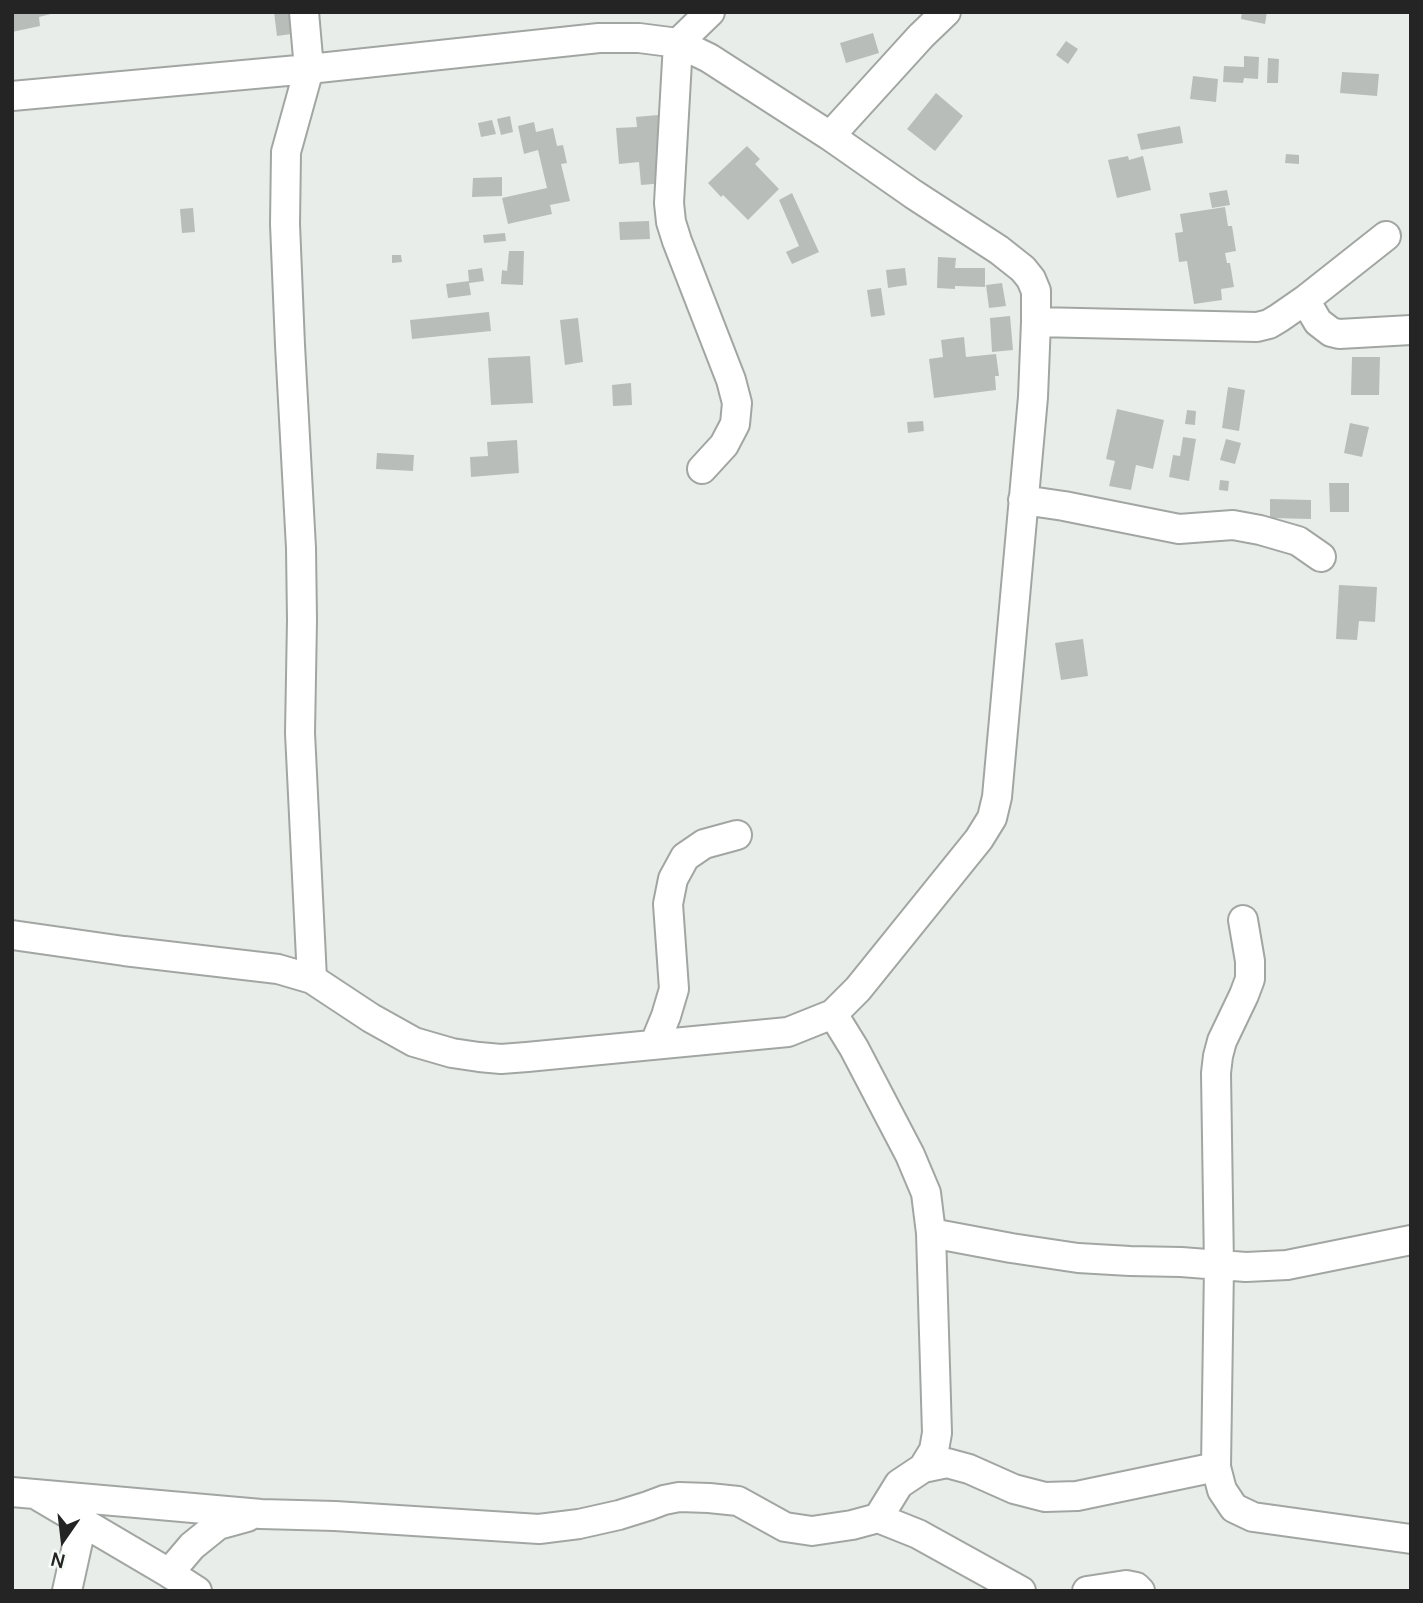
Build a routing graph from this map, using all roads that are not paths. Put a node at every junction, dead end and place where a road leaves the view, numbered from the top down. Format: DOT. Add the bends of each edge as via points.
graph roads {
  1 [pos="304,12"];
  2 [pos="710,12"];
  3 [pos="946,12"];
  4 [pos="678,43"];
  5 [pos="309,69"];
  6 [pos="12,96"];
  7 [pos="830,136"];
  8 [pos="1386,236"];
  9 [pos="1305,300"];
  10 [pos="1036,322"];
  11 [pos="1411,330"];
  12 [pos="702,468"];
  13 [pos="1023,500"];
  14 [pos="1321,557"];
  15 [pos="737,835"];
  16 [pos="1243,920"];
  17 [pos="12,935"];
  18 [pos="312,979"];
  19 [pos="833,1014"];
  20 [pos="654,1045"];
  21 [pos="931,1233"];
  22 [pos="1411,1240"];
  23 [pos="1219,1266"];
  24 [pos="1216,1467"];
  25 [pos="923,1468"];
  26 [pos="23,1493"];
  27 [pos="261,1514"];
  28 [pos="878,1518"];
  29 [pos="82,1523"];
  30 [pos="1411,1539"];
  31 [pos="169,1573"];
  32 [pos="67,1591"];
  33 [pos="197,1591"];
  34 [pos="1021,1591"];
  35 [pos="1087,1591"];
  36 [pos="1140,1591"];
  1 -- 5 [label="street"];
  2 -- 4 [label="street"];
  3 -- 7 [label="street"];
  4 -- 5 [label="street" via="599,38"];
  4 -- 7 [label="street"];
  4 -- 12 [label="street" via="671,222 737,403 735,424 724,445"];
  5 -- 6 [label="street"];
  5 -- 18 [label="street" via="286,152 285,224 301,548 300,733"];
  7 -- 10 [label="street" via="1023,269 1036,291"];
  8 -- 9 [label="street"];
  9 -- 10 [label="street" via="1257,327"];
  9 -- 11 [label="street" via="1323,327 1339,334"];
  10 -- 13 [label="street"];
  13 -- 14 [label="street" via="1179,528 1261,530 1298,541"];
  13 -- 19 [label="street" via="992,818 858,989"];
  15 -- 20 [label="street" via="704,844 684,857 673,879 668,904 674,989"];
  16 -- 23 [label="street" via="1250,979 1222,1041 1216,1073"];
  17 -- 18 [label="street" via="278,969"];
  18 -- 20 [label="street" via="414,1042 452,1053 501,1059"];
  19 -- 20 [label="street" via="788,1032"];
  19 -- 21 [label="street" via="910,1155 926,1193"];
  21 -- 23 [label="street" via="1078,1258"];
  21 -- 25 [label="street" via="937,1433 934,1450"];
  22 -- 23 [label="street" via="1287,1265"];
  23 -- 24 [label="street"];
  24 -- 25 [label="street" via="1077,1496 1045,1497 947,1463"];
  24 -- 30 [label="street" via="1222,1490 1234,1508 1253,1517"];
  25 -- 28 [label="street" via="899,1484"];
  26 -- 27 [label="street"];
  26 -- 29 [label="street"];
  27 -- 28 [label="street" via="540,1529 619,1515 679,1497 737,1501 785,1527 812,1531"];
  27 -- 31 [label="street" via="218,1525"];
  28 -- 34 [label="street" via="918,1534"];
  29 -- 31 [label="street"];
  29 -- 32 [label="street"];
  31 -- 33 [label="street"];
  35 -- 36 [label="street" via="1126,1585"];
}
